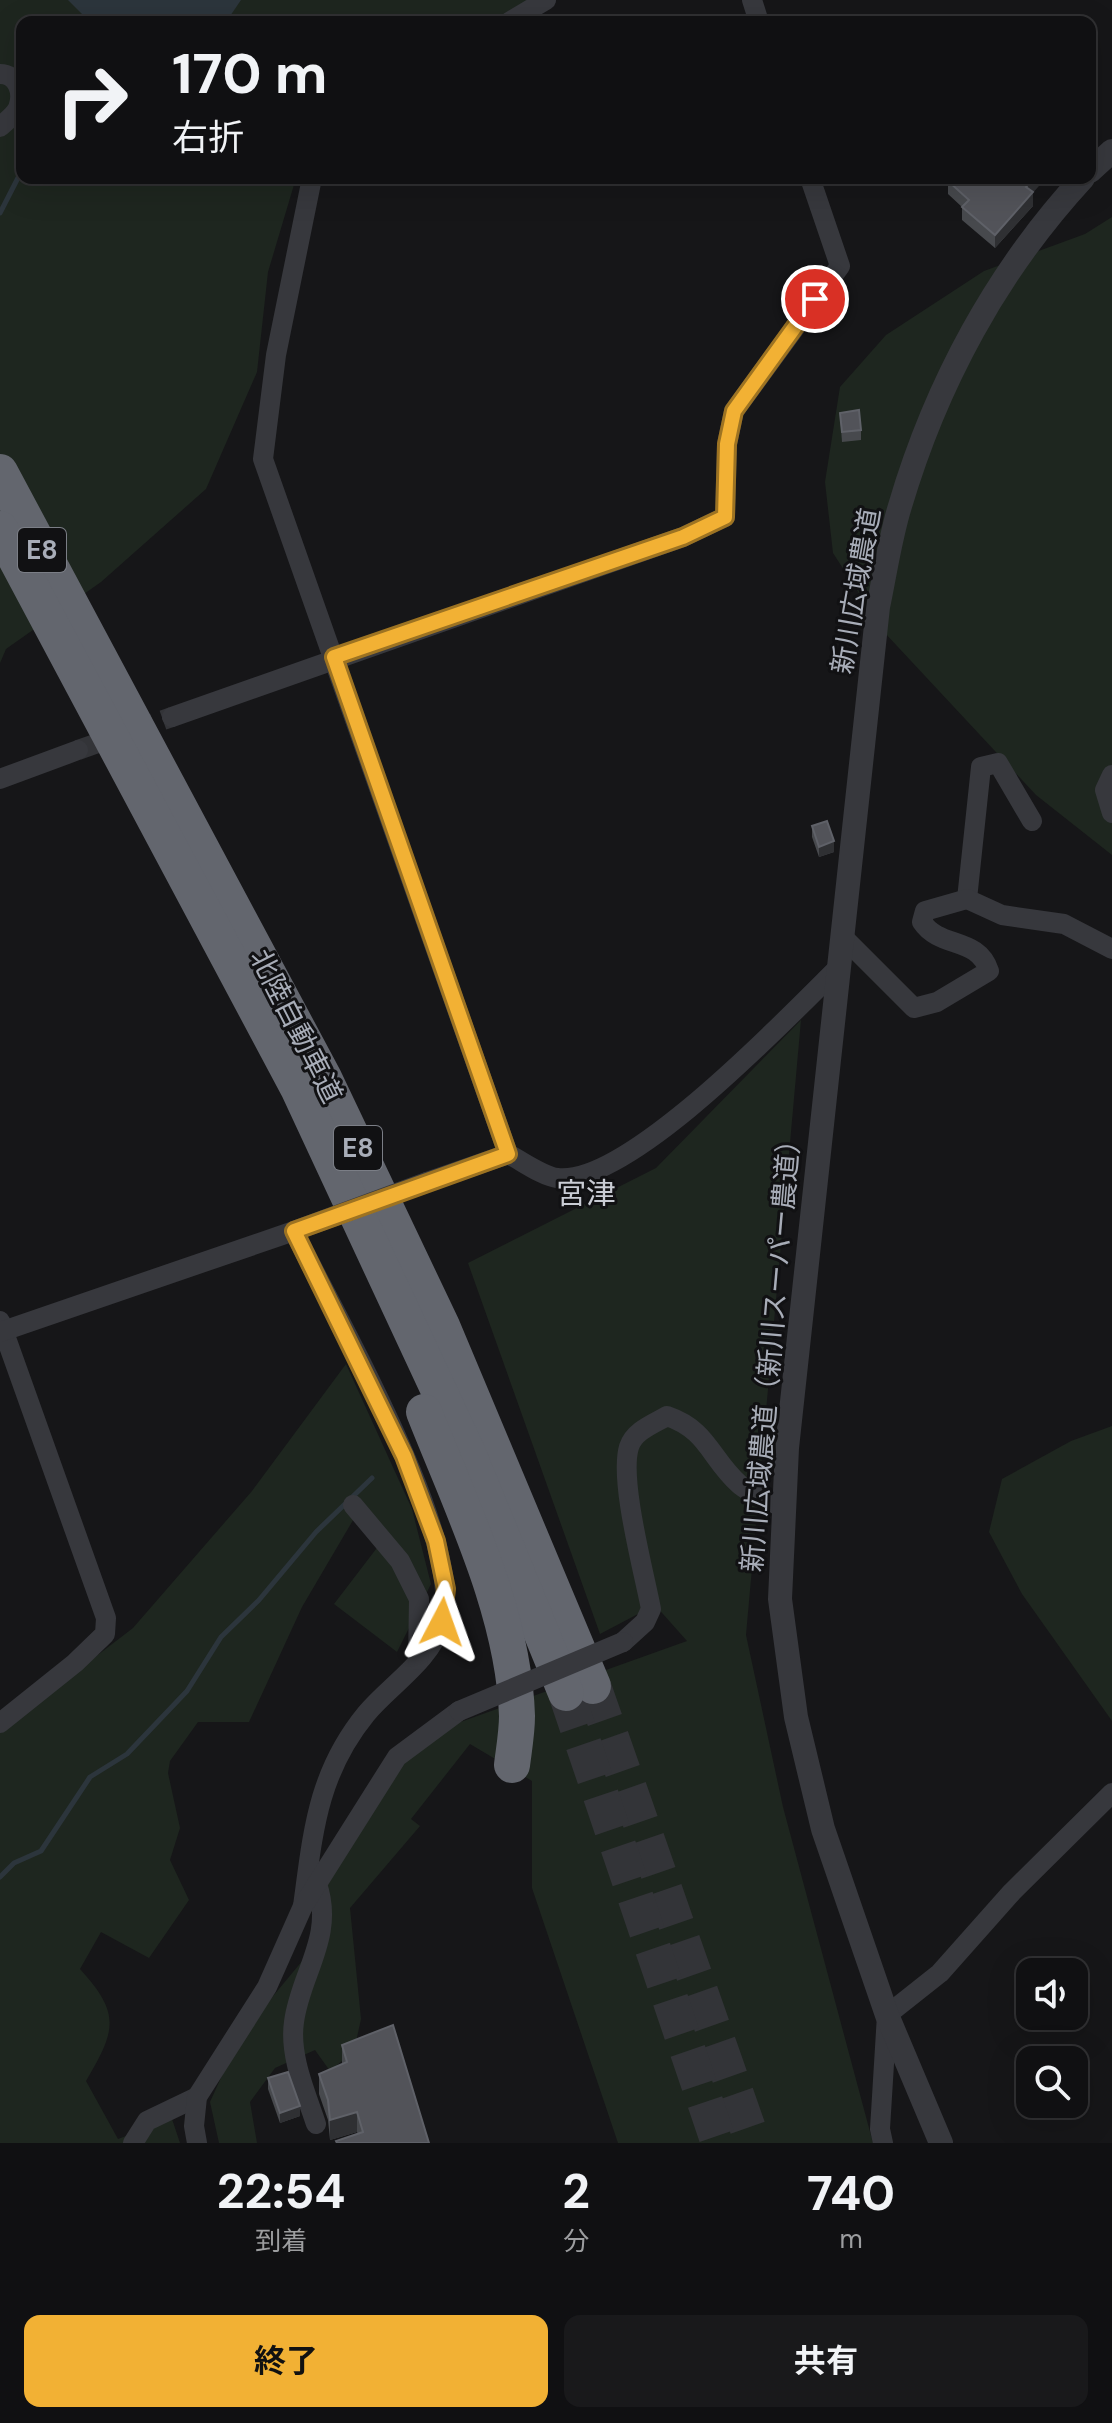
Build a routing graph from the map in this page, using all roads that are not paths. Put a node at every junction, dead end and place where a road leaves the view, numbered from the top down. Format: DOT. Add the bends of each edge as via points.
graph roads {
  1 [pos="546,0"];
  2 [pos="519,16"];
  3 [pos="16,111"];
  4 [pos="0,127"];
  5 [pos="1112,151"];
  6 [pos="1096,166"];
  7 [pos="311,184"];
  8 [pos="812,184"];
  9 [pos="1077,184"];
  10 [pos="0,472"];
  11 [pos="0,529"];
  12 [pos="72,634"];
  13 [pos="334,657"];
  14 [pos="172,717"];
  15 [pos="78,750"];
  16 [pos="1112,775"];
  17 [pos="0,779"];
  18 [pos="152,813"];
  19 [pos="1112,813"];
  20 [pos="1032,821"];
  21 [pos="967,899"];
  22 [pos="841,935"];
  23 [pos="1112,949"];
  24 [pos="838,968"];
  25 [pos="826,1062"];
  26 [pos="508,1154"];
  27 [pos="294,1231"];
  28 [pos="1,1328"];
  29 [pos="353,1505"];
  30 [pos="784,1508"];
  31 [pos="418,1664"];
  32 [pos="0,1723"];
  33 [pos="512,1765"];
  34 [pos="1112,1793"];
  35 [pos="317,1884"];
  36 [pos="303,1906"];
  37 [pos="887,2015"];
  38 [pos="197,2097"];
  39 [pos="316,2124"];
  40 [pos="133,2143"];
  41 [pos="197,2143"];
  42 [pos="883,2143"];
  43 [pos="941,2143"];
  1 -- 2 [label="street"];
  3 -- 4 [label="street"];
  5 -- 6 [label="street"];
  7 -- 13 [label="street" via="276,355 263,459"];
  8 -- 13 [label="street" via="840,266 734,411 727,444 725,517 683,537"];
  9 -- 22 [label="street, 新川広域農道" via="1002,278 950,373 899,506 878,607"];
  10 -- 12 [label="highway, 北陸自動車道 / E8"];
  11 -- 12 [label="highway, 北陸自動車道 / E8"];
  12 -- 18 [label="highway, 北陸自動車道 / E8"];
  12 -- 18 [label="highway, 北陸自動車道 / E8" via="255,946 377,1188 485,1424 579,1689 298,1088"];
  13 -- 14 [label="street"];
  13 -- 26 [label="street"];
  15 -- 17 [label="street"];
  16 -- 19 [label="street" via="1105,790"];
  18 -- 33 [label="highway" via="354,1241 483,1560 511,1664 517,1717"];
  20 -- 21 [label="street" via="998,763 981,767"];
  21 -- 22 [label="street" via="925,911 922,922 931,936 975,948 989,971 937,1002 914,1008"];
  21 -- 23 [label="street" via="1002,915 1064,924"];
  22 -- 24 [label="street, 新川広域農道"];
  24 -- 25 [label="street, 新川広域農道"];
  24 -- 26 [label="street" via="753,1052 662,1130 596,1172 556,1178"];
  25 -- 30 [label="street, 新川広域農道（新川スーパー農道）"];
  26 -- 27 [label="street, bridge"];
  27 -- 28 [label="street"];
  27 -- 31 [label="street" via="394,1428 436,1541 446,1589 442,1622"];
  28 -- 32 [label="street" via="106,1618 105,1634"];
  29 -- 31 [label="street" via="400,1561 419,1599"];
  30 -- 35 [label="street, bridge" via="739,1485 686,1423 667,1416 637,1434 629,1448 628,1486 651,1609 645,1622 623,1642 459,1711 397,1757"];
  30 -- 37 [label="street, 新川広域農道（新川スーパー農道）" via="780,1599 796,1717 823,1829"];
  31 -- 36 [label="street" via="366,1714 337,1760 316,1810"];
  34 -- 37 [label="street" via="940,1973"];
  35 -- 36 [label="street"];
  35 -- 39 [label="street" via="321,1935 294,2021 295,2053"];
  36 -- 38 [label="street" via="267,1987"];
  37 -- 42 [label="street"];
  37 -- 43 [label="street, 新川広域農道（新川スーパー農道）"];
  38 -- 40 [label="street" via="147,2121"];
  38 -- 41 [label="street"];
}
